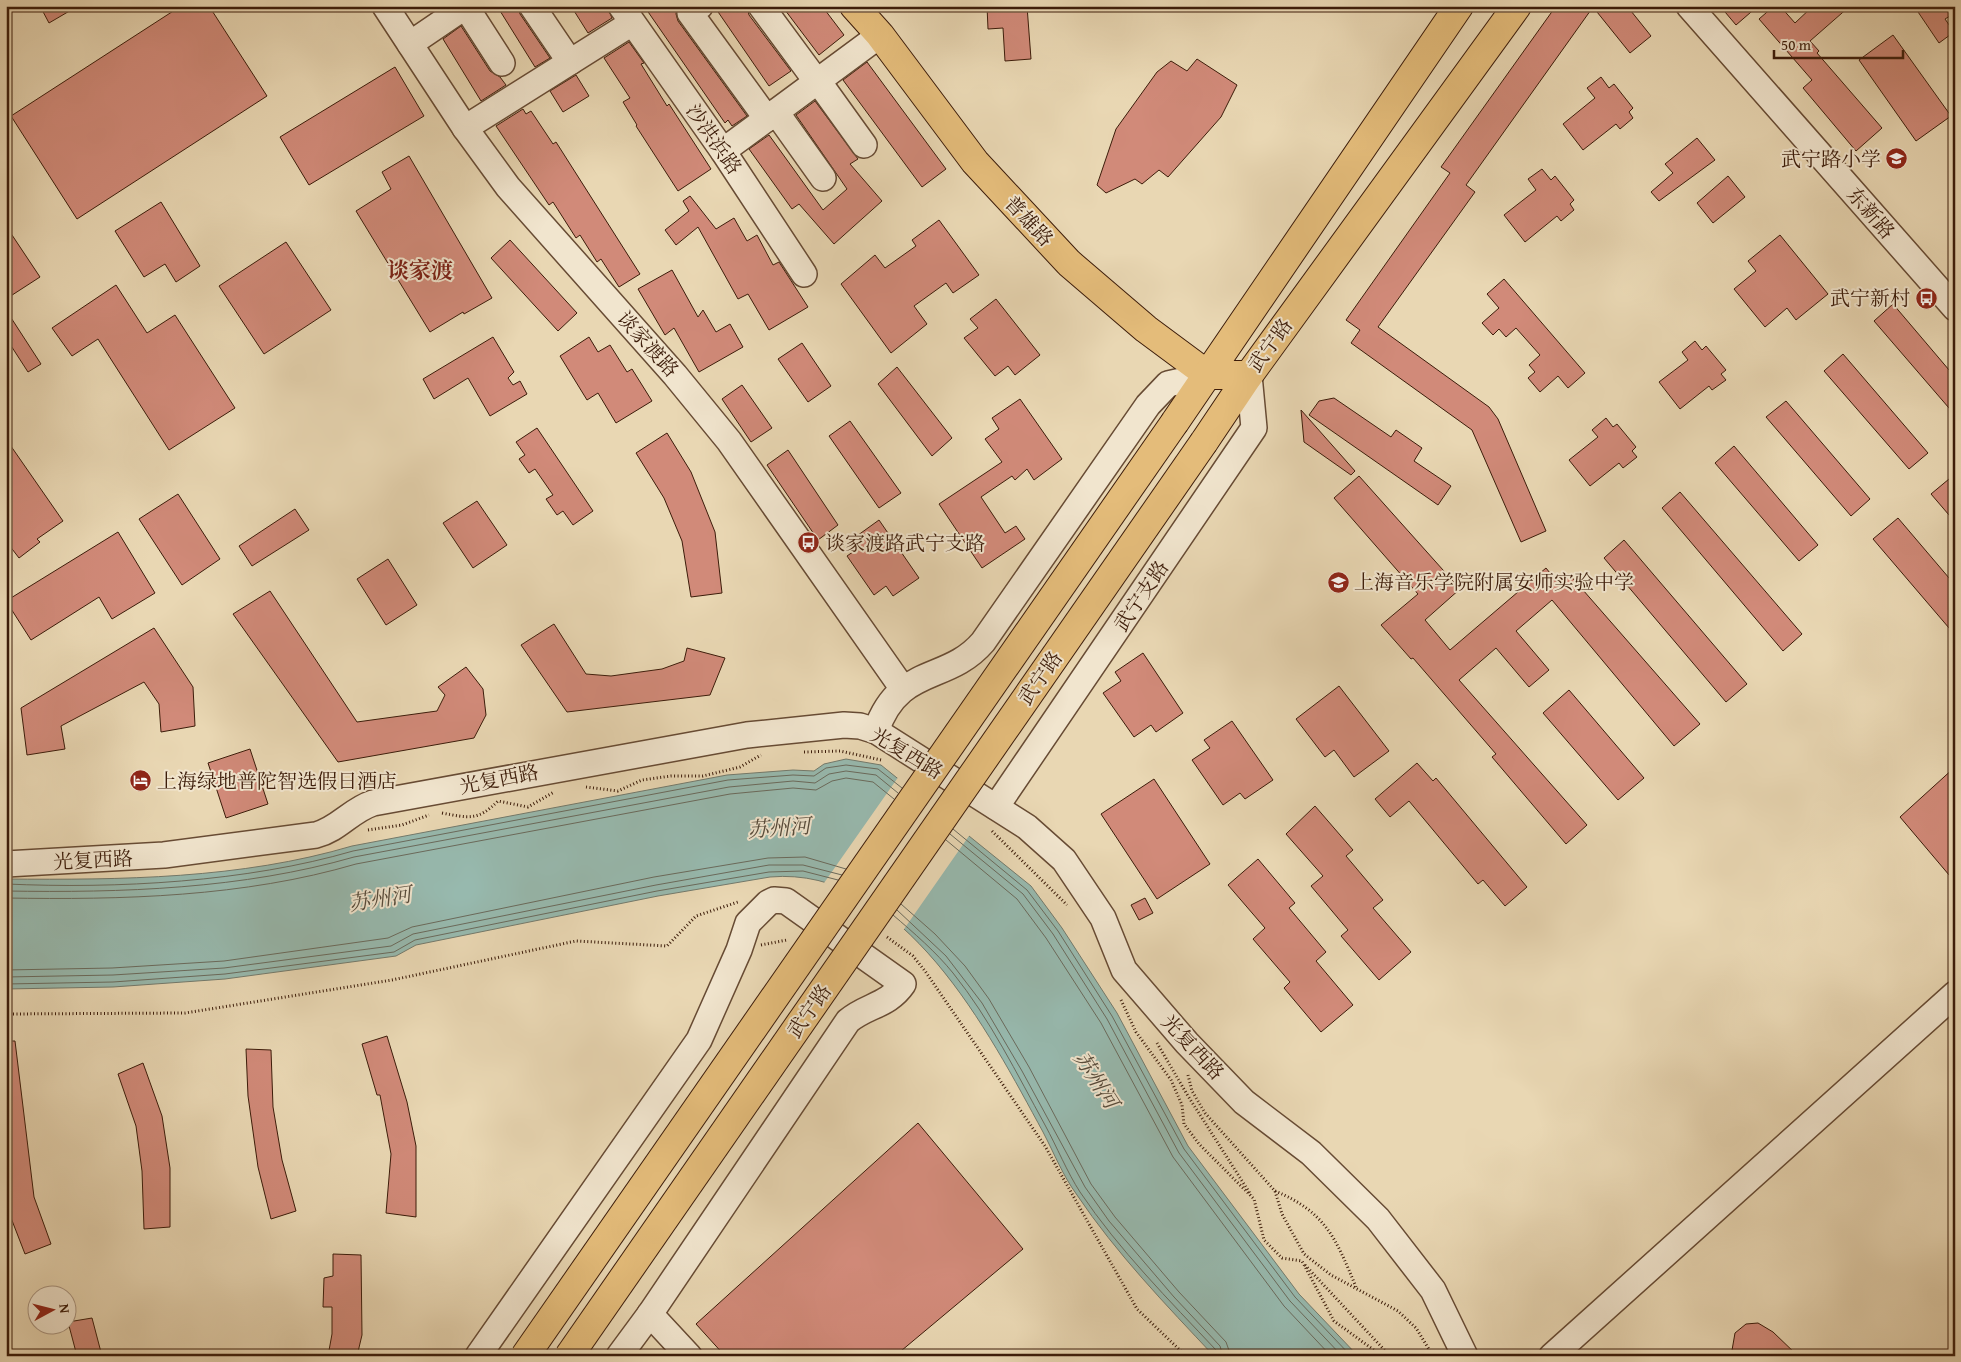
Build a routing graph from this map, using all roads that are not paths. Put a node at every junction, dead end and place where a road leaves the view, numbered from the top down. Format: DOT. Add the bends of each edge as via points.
graph roads {
  1 [pos="385,6"];
  2 [pos="466,6"];
  3 [pos="532,6"];
  4 [pos="700,6"];
  5 [pos="761,6"];
  6 [pos="854,6"];
  7 [pos="1459,6"];
  8 [pos="1517,6"];
  9 [pos="1689,6"];
  10 [pos="626,15"];
  11 [pos="880,36"];
  12 [pos="410,44"];
  13 [pos="570,62"];
  14 [pos="502,63"];
  15 [pos="817,82"];
  16 [pos="771,116"];
  17 [pos="465,128"];
  18 [pos="864,145"];
  19 [pos="723,152"];
  20 [pos="823,178"];
  21 [pos="804,274"];
  22 [pos="1955,308"];
  23 [pos="1208,375"];
  24 [pos="1249,375"];
  25 [pos="903,689"];
  26 [pos="876,731"];
  27 [pos="992,818"];
  28 [pos="6,864"];
  29 [pos="1955,994"];
  30 [pos="650,1314"];
  31 [pos="478,1356"];
  32 [pos="525,1356"];
  33 [pos="569,1356"];
  34 [pos="619,1356"];
  35 [pos="689,1356"];
  36 [pos="1465,1356"];
  37 [pos="1552,1356"];
  1 -- 12 [label="street, 谈家渡路"];
  2 -- 12 [label="street"];
  2 -- 14 [label="street"];
  3 -- 13 [label="street"];
  4 -- 16 [label="street" via="690,13"];
  5 -- 15 [label="street"];
  6 -- 11 [label="main road, 普雄路"];
  7 -- 23 [label="main road, 武宁路"];
  8 -- 24 [label="main road, 武宁路"];
  9 -- 22 [label="street, 东新路"];
  10 -- 13 [label="street"];
  10 -- 19 [label="street, 沙洪浜路"];
  11 -- 15 [label="street"];
  11 -- 23 [label="main road, 普雄路" via="975,162 1028,221 1069,263 1146,329"];
  12 -- 17 [label="street, 谈家渡路"];
  13 -- 17 [label="street"];
  15 -- 16 [label="street"];
  15 -- 18 [label="street"];
  16 -- 19 [label="street"];
  16 -- 20 [label="street"];
  17 -- 25 [label="street, 谈家渡路" via="530,214 664,362 729,441"];
  19 -- 21 [label="street, 沙洪浜路"];
  23 -- 24 [label="main road"];
  23 -- 25 [label="street" via="1168,384 1148,405 978,648"];
  23 -- 32 [label="main road, 武宁路, bridge"];
  24 -- 27 [label="street, 武宁支路" via="1254,428"];
  24 -- 33 [label="main road, 武宁路, bridge"];
  25 -- 26 [label="street" via="890,701"];
  26 -- 27 [label="street, 光复西路"];
  26 -- 28 [label="street, 光复西路" via="860,726 824,726 692,743 373,803 362,806 328,832 316,835 164,856"];
  27 -- 36 [label="street, 光复西路" via="1027,827 1064,860 1103,918 1124,970 1244,1102 1311,1153 1378,1219 1433,1290"];
  29 -- 37 [label="street"];
  30 -- 31 [label="street" via="848,1021 892,998 903,984 786,902 774,900 768,903 748,924 699,1040"];
  30 -- 34 [label="street"];
  30 -- 35 [label="street"];
}
